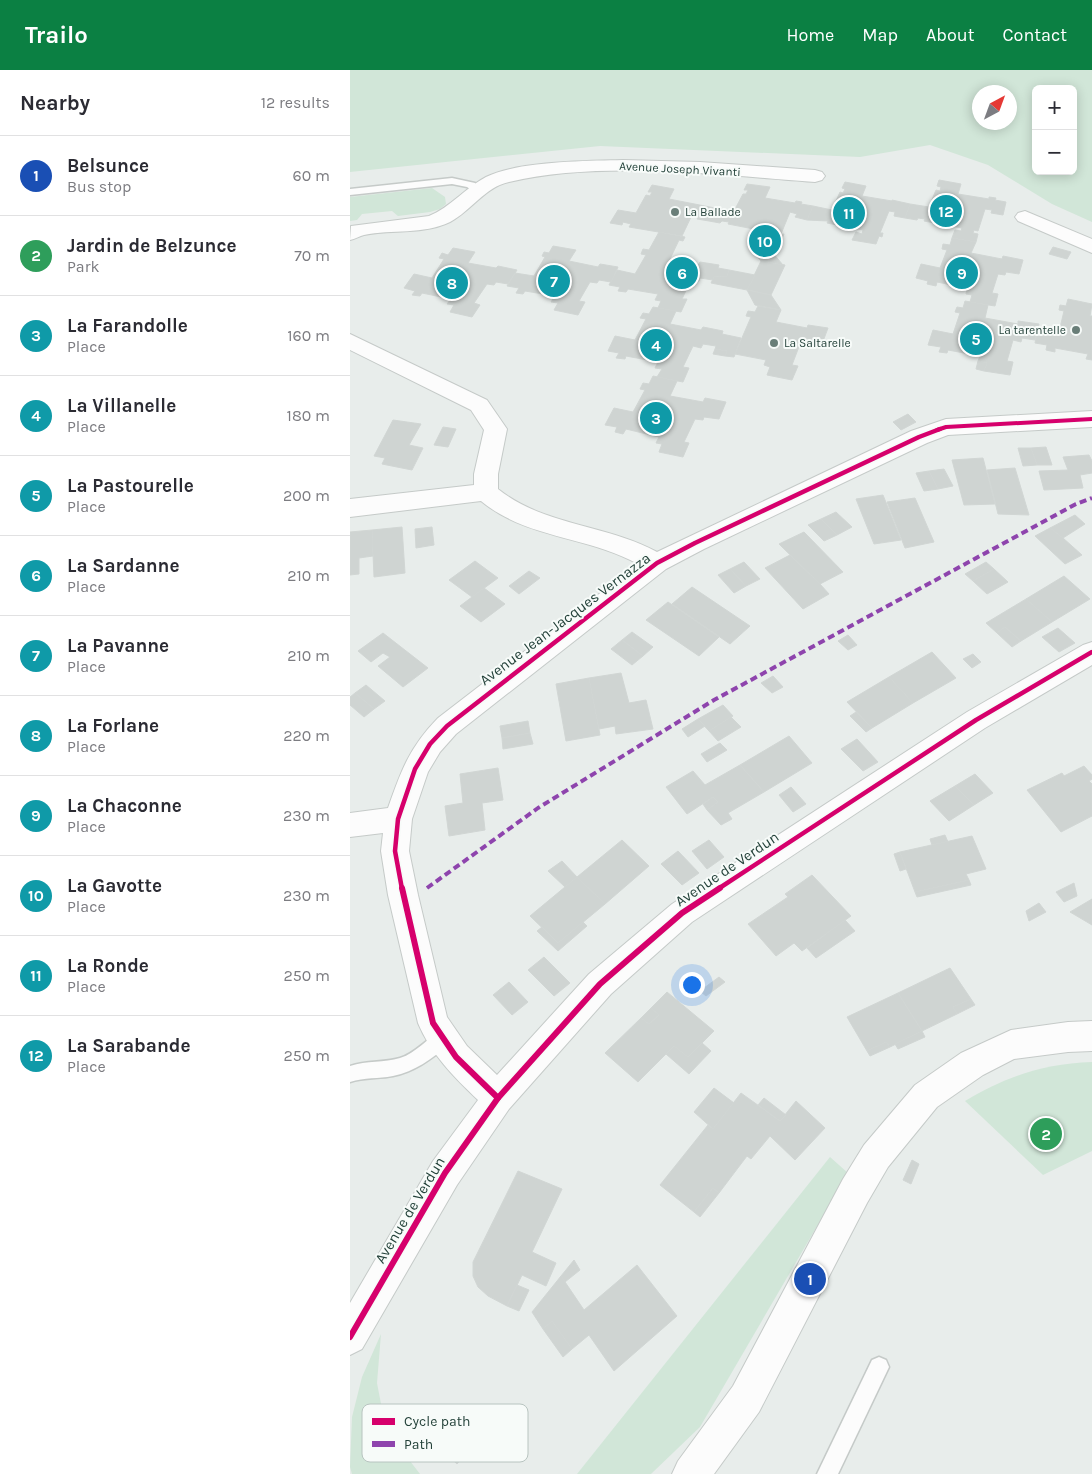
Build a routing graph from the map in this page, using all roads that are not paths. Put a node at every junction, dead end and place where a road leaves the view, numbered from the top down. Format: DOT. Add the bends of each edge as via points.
graph roads {
  1 [pos="815,176"];
  2 [pos="477,191"];
  3 [pos="350,192"];
  4 [pos="1025,217"];
  5 [pos="350,234"];
  6 [pos="1092,247"];
  7 [pos="350,341"];
  8 [pos="1092,419"];
  9 [pos="486,492"];
  10 [pos="350,508"];
  11 [pos="657,563"];
  12 [pos="1092,652"];
  13 [pos="398,819"];
  14 [pos="350,825"];
  15 [pos="1092,1036"];
  16 [pos="442,1039"];
  17 [pos="350,1074"];
  18 [pos="498,1098"];
  19 [pos="350,1337"];
  20 [pos="879,1367"];
  21 [pos="691,1474"];
  22 [pos="826,1474"];
  1 -- 2 [label="street, Avenue Joseph Vivanti" via="635,165 568,168 505,176"];
  2 -- 3 [label="lane" via="471,185 452,181"];
  2 -- 5 [label="street, Avenue Joseph Vivanti" via="443,217"];
  4 -- 6 [label="street"];
  7 -- 9 [label="street" via="479,405 496,429 486,474"];
  8 -- 11 [label="street, Avenue Jean-Jacques Vernazza" via="946,427"];
  9 -- 10 [label="street"];
  9 -- 11 [label="street" via="510,511 640,553"];
  11 -- 13 [label="street, Avenue Jean-Jacques Vernazza" via="448,726 430,744 415,769"];
  12 -- 18 [label="street, Avenue de Verdun" via="976,720 682,913 600,984"];
  13 -- 14 [label="street"];
  13 -- 16 [label="street, Avenue Jean-Jacques Vernazza" via="395,851 403,894 430,1014"];
  15 -- 21 [label="street" via="1011,1045 972,1064 926,1096 876,1156 746,1398"];
  16 -- 17 [label="lane" via="410,1062 393,1068 364,1068"];
  16 -- 18 [label="street, Avenue Jean-Jacques Vernazza"];
  18 -- 19 [label="street, Avenue de Verdun" via="445,1173"];
  20 -- 22 [label="lane"];
}
